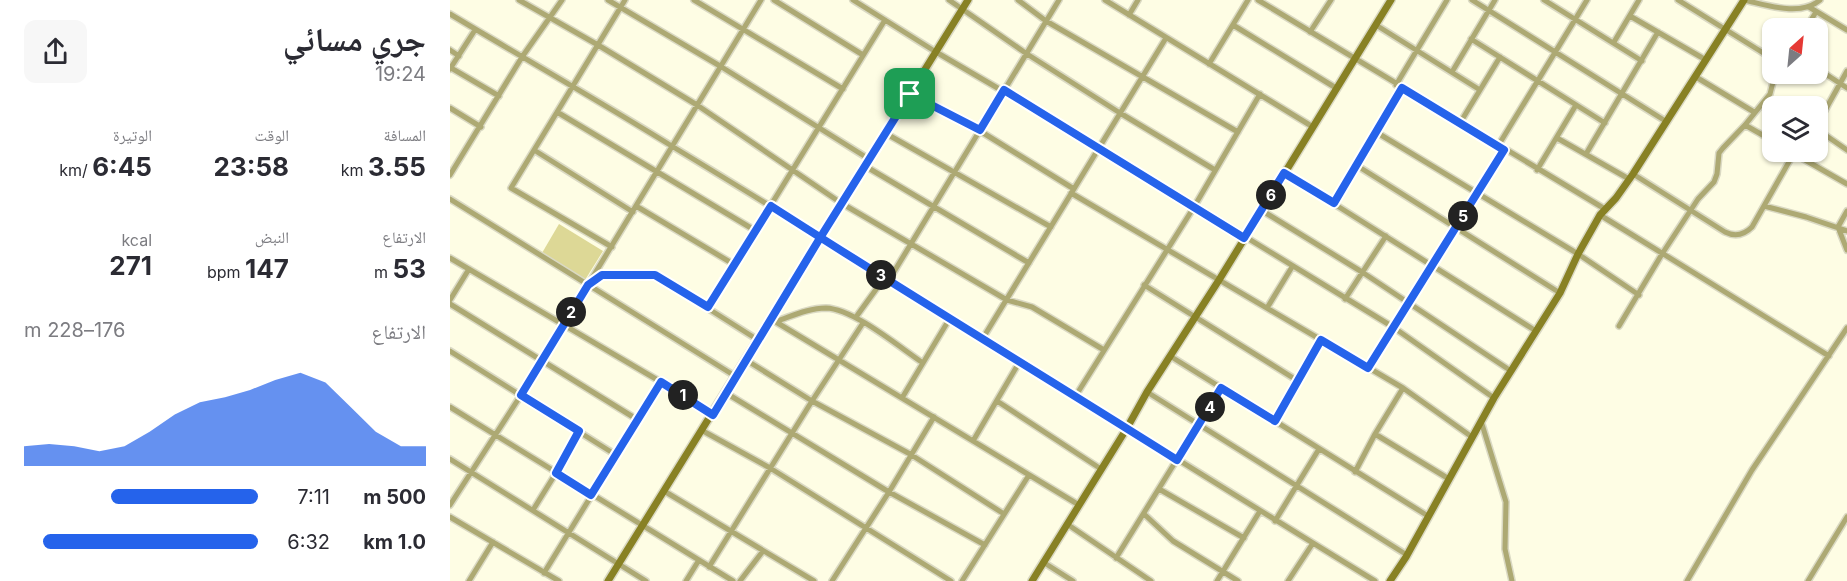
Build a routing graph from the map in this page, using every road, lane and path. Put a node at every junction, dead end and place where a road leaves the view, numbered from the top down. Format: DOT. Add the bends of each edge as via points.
graph roads {
  1 [pos="519,0"];
  2 [pos="562,0"];
  3 [pos="608,0"];
  4 [pos="625,0"];
  5 [pos="694,0"];
  6 [pos="761,0"];
  7 [pos="774,0"];
  8 [pos="853,0"];
  9 [pos="949,0"];
  10 [pos="968,0"];
  11 [pos="1018,0"];
  12 [pos="1059,0"];
  13 [pos="1105,0"];
  14 [pos="1138,0"];
  15 [pos="1248,0"];
  16 [pos="1258,0"];
  17 [pos="1331,0"];
  18 [pos="1391,0"];
  19 [pos="1447,0"];
  20 [pos="1472,0"];
  21 [pos="1495,0"];
  22 [pos="1544,0"];
  23 [pos="1587,0"];
  24 [pos="1640,0"];
  25 [pos="1678,0"];
  26 [pos="1744,0"];
  27 [pos="1820,0"];
  28 [pos="1809,7"];
  29 [pos="621,8"];
  30 [pos="963,9"];
  31 [pos="1488,10"];
  32 [pos="1816,12"];
  33 [pos="450,14"];
  34 [pos="1129,15"];
  35 [pos="1630,16"];
  36 [pos="550,17"];
  37 [pos="1812,18"];
  38 [pos="885,20"];
  39 [pos="1575,20"];
  40 [pos="1046,21"];
  41 [pos="1233,25"];
  42 [pos="1376,25"];
  43 [pos="743,29"];
  44 [pos="476,30"];
  45 [pos="1724,30"];
  46 [pos="1847,30"];
  47 [pos="1311,32"];
  48 [pos="1658,32"];
  49 [pos="1166,39"];
  50 [pos="1472,39"];
  51 [pos="1614,42"];
  52 [pos="598,45"];
  53 [pos="450,50"];
  54 [pos="1417,50"];
  55 [pos="936,52"];
  56 [pos="1762,52"];
  57 [pos="1555,53"];
  58 [pos="1027,54"];
  59 [pos="863,55"];
  60 [pos="459,56"];
  61 [pos="522,57"];
  62 [pos="1500,57"];
  63 [pos="1354,59"];
  64 [pos="1706,60"];
  65 [pos="1642,61"];
  66 [pos="1209,64"];
  67 [pos="720,66"];
  68 [pos="450,69"];
  69 [pos="1847,71"];
  70 [pos="1452,72"];
  71 [pos="1828,76"];
  72 [pos="1696,77"];
  73 [pos="1142,78"];
  74 [pos="1538,81"];
  75 [pos="1840,84"];
  76 [pos="1396,85"];
  77 [pos="572,87"];
  78 [pos="1336,88"];
  79 [pos="1402,88"];
  80 [pos="1847,88"];
  81 [pos="843,89"];
  82 [pos="1004,90"];
  83 [pos="1480,90"];
  84 [pos="1623,93"];
  85 [pos="910,94"];
  86 [pos="1260,94"];
  87 [pos="499,96"];
  88 [pos="1762,104"];
  89 [pos="697,105"];
  90 [pos="1576,105"];
  91 [pos="1828,105"];
  92 [pos="450,108"];
  93 [pos="557,112"];
  94 [pos="1754,112"];
  95 [pos="1120,113"];
  96 [pos="1667,122"];
  97 [pos="1460,123"];
  98 [pos="1605,123"];
  99 [pos="1745,125"];
  100 [pos="481,127"];
  101 [pos="1313,127"];
  102 [pos="818,128"];
  103 [pos="980,130"];
  104 [pos="1238,132"];
  105 [pos="1376,132"];
  106 [pos="885,133"];
  107 [pos="1762,135"];
  108 [pos="1828,137"];
  109 [pos="1557,138"];
  110 [pos="673,146"];
  111 [pos="1100,148"];
  112 [pos="1501,148"];
  113 [pos="534,150"];
  114 [pos="1847,150"];
  115 [pos="1586,154"];
  116 [pos="867,162"];
  117 [pos="1787,162"];
  118 [pos="1809,162"];
  119 [pos="1356,165"];
  120 [pos="793,170"];
  121 [pos="1215,170"];
  122 [pos="1537,170"];
  123 [pos="657,171"];
  124 [pos="953,173"];
  125 [pos="1284,173"];
  126 [pos="450,175"];
  127 [pos="1631,177"];
  128 [pos="1847,184"];
  129 [pos="1073,191"];
  130 [pos="1478,194"];
  131 [pos="450,199"];
  132 [pos="841,203"];
  133 [pos="1334,203"];
  134 [pos="636,206"];
  135 [pos="771,206"];
  136 [pos="1764,206"];
  137 [pos="933,207"];
  138 [pos="1194,207"];
  139 [pos="1261,210"];
  140 [pos="1690,211"];
  141 [pos="1847,211"];
  142 [pos="633,212"];
  143 [pos="1602,212"];
  144 [pos="1051,227"];
  145 [pos="1456,227"];
  146 [pos="1838,227"];
  147 [pos="756,231"];
  148 [pos="1847,231"];
  149 [pos="1386,236"];
  150 [pos="820,238"];
  151 [pos="1244,238"];
  152 [pos="910,243"];
  153 [pos="612,246"];
  154 [pos="1167,250"];
  155 [pos="1847,250"];
  156 [pos="1578,254"];
  157 [pos="1662,254"];
  158 [pos="450,258"];
  159 [pos="1029,263"];
  160 [pos="1432,264"];
  161 [pos="735,265"];
  162 [pos="1292,267"];
  163 [pos="469,269"];
  164 [pos="1362,272"];
  165 [pos="887,278"];
  166 [pos="1220,280"];
  167 [pos="588,285"];
  168 [pos="1144,285"];
  169 [pos="1560,293"];
  170 [pos="1639,295"];
  171 [pos="1345,299"];
  172 [pos="1007,300"];
  173 [pos="450,302"];
  174 [pos="1409,302"];
  175 [pos="708,307"];
  176 [pos="1267,308"];
  177 [pos="856,317"];
  178 [pos="1195,317"];
  179 [pos="950,318"];
  180 [pos="774,320"];
  181 [pos="863,322"];
  182 [pos="563,325"];
  183 [pos="1619,326"];
  184 [pos="1393,327"];
  185 [pos="1847,328"];
  186 [pos="1536,332"];
  187 [pos="983,338"];
  188 [pos="758,340"];
  189 [pos="1321,340"];
  190 [pos="1104,350"];
  191 [pos="450,351"];
  192 [pos="1170,356"];
  193 [pos="1828,356"];
  194 [pos="746,360"];
  195 [pos="839,360"];
  196 [pos="542,361"];
  197 [pos="1020,361"];
  198 [pos="923,363"];
  199 [pos="1368,368"];
  200 [pos="1511,371"];
  201 [pos="735,376"];
  202 [pos="1298,381"];
  203 [pos="661,382"];
  204 [pos="1221,388"];
  205 [pos="1403,388"];
  206 [pos="1147,392"];
  207 [pos="726,393"];
  208 [pos="521,395"];
  209 [pos="1075,397"];
  210 [pos="902,398"];
  211 [pos="1494,398"];
  212 [pos="812,401"];
  213 [pos="996,401"];
  214 [pos="450,407"];
  215 [pos="713,415"];
  216 [pos="934,417"];
  217 [pos="638,420"];
  218 [pos="1275,421"];
  219 [pos="1481,421"];
  220 [pos="1199,426"];
  221 [pos="1127,429"];
  222 [pos="579,431"];
  223 [pos="703,431"];
  224 [pos="792,434"];
  225 [pos="1375,434"];
  226 [pos="495,435"];
  227 [pos="1472,437"];
  228 [pos="973,441"];
  229 [pos="1319,449"];
  230 [pos="910,454"];
  231 [pos="616,455"];
  232 [pos="450,459"];
  233 [pos="1177,460"];
  234 [pos="770,468"];
  235 [pos="1101,469"];
  236 [pos="472,472"];
  237 [pos="1355,472"];
  238 [pos="556,473"];
  239 [pos="1029,475"];
  240 [pos="1449,479"];
  241 [pos="1296,487"];
  242 [pos="1159,489"];
  243 [pos="664,491"];
  244 [pos="889,492"];
  245 [pos="591,495"];
  246 [pos="450,505"];
  247 [pos="1079,505"];
  248 [pos="533,510"];
  249 [pos="1260,511"];
  250 [pos="1004,514"];
  251 [pos="1144,514"];
  252 [pos="1428,516"];
  253 [pos="450,517"];
  254 [pos="1847,518"];
  255 [pos="1275,520"];
  256 [pos="1067,524"];
  257 [pos="641,526"];
  258 [pos="866,527"];
  259 [pos="732,531"];
  260 [pos="568,532"];
  261 [pos="1244,538"];
  262 [pos="493,543"];
  263 [pos="1313,543"];
  264 [pos="985,544"];
  265 [pos="763,551"];
  266 [pos="1407,555"];
  267 [pos="1116,558"];
  268 [pos="699,560"];
  269 [pos="1043,562"];
  270 [pos="618,564"];
  271 [pos="709,567"];
  272 [pos="544,573"];
  273 [pos="1223,573"];
  274 [pos="469,581"];
  275 [pos="559,581"];
  276 [pos="608,581"];
  277 [pos="646,581"];
  278 [pos="686,581"];
  279 [pos="733,581"];
  280 [pos="740,581"];
  281 [pos="814,581"];
  282 [pos="832,581"];
  283 [pos="951,581"];
  284 [pos="962,581"];
  285 [pos="1032,581"];
  286 [pos="1073,581"];
  287 [pos="1151,581"];
  288 [pos="1217,581"];
  289 [pos="1238,581"];
  290 [pos="1288,581"];
  291 [pos="1375,581"];
  292 [pos="1390,581"];
  293 [pos="1512,581"];
  294 [pos="1687,581"];
  295 [pos="1808,581"];
  1 -- 36 [label="street"];
  2 -- 36 [label="street"];
  3 -- 29 [label="street"];
  4 -- 29 [label="street"];
  5 -- 43 [label="street"];
  6 -- 43 [label="street"];
  7 -- 59 [label="street"];
  8 -- 38 [label="street"];
  9 -- 30 [label="street"];
  10 -- 30 [label="street"];
  11 -- 40 [label="street"];
  12 -- 40 [label="street"];
  13 -- 34 [label="street"];
  14 -- 34 [label="street"];
  15 -- 41 [label="street"];
  16 -- 47 [label="street"];
  17 -- 47 [label="street"];
  18 -- 42 [label="street"];
  19 -- 54 [label="street"];
  20 -- 31 [label="street"];
  21 -- 31 [label="street"];
  22 -- 39 [label="street"];
  23 -- 39 [label="street"];
  24 -- 35 [label="street"];
  25 -- 45 [label="street"];
  26 -- 28 [label="street" via="1780,8"];
  26 -- 45 [label="street"];
  27 -- 28 [label="street"];
  28 -- 32 [label="street"];
  29 -- 52 [label="street"];
  29 -- 67 [label="street"];
  30 -- 55 [label="street"];
  30 -- 58 [label="street"];
  31 -- 50 [label="street"];
  31 -- 57 [label="street"];
  32 -- 37 [label="street"];
  32 -- 46 [label="street"];
  33 -- 44 [label="street"];
  34 -- 49 [label="street"];
  35 -- 48 [label="street"];
  35 -- 51 [label="street"];
  36 -- 52 [label="street"];
  36 -- 61 [label="street"];
  38 -- 55 [label="street"];
  38 -- 59 [label="street"];
  39 -- 51 [label="street"];
  39 -- 57 [label="street"];
  40 -- 58 [label="street"];
  40 -- 73 [label="street"];
  41 -- 66 [label="street"];
  41 -- 78 [label="street"];
  42 -- 54 [label="street"];
  42 -- 63 [label="street"];
  43 -- 67 [label="street"];
  43 -- 81 [label="street"];
  44 -- 60 [label="street"];
  44 -- 61 [label="street"];
  45 -- 56 [label="street"];
  45 -- 64 [label="street"];
  47 -- 63 [label="street"];
  48 -- 64 [label="street"];
  48 -- 65 [label="street"];
  49 -- 66 [label="street"];
  49 -- 73 [label="street"];
  50 -- 62 [label="street"];
  50 -- 70 [label="street"];
  51 -- 65 [label="street"];
  52 -- 77 [label="street"];
  52 -- 89 [label="street"];
  53 -- 60 [label="street"];
  54 -- 70 [label="street"];
  54 -- 76 [label="street"];
  55 -- 82 [label="street"];
  55 -- 85 [label="street"];
  57 -- 74 [label="street"];
  57 -- 84 [label="street"];
  58 -- 82 [label="street"];
  58 -- 95 [label="street"];
  59 -- 81 [label="street"];
  60 -- 68 [label="street"];
  61 -- 77 [label="street"];
  61 -- 87 [label="street"];
  62 -- 74 [label="street"];
  62 -- 83 [label="street"];
  63 -- 76 [label="street"];
  63 -- 78 [label="street"];
  64 -- 72 [label="street"];
  65 -- 84 [label="street"];
  66 -- 86 [label="street"];
  67 -- 89 [label="street"];
  67 -- 102 [label="street"];
  68 -- 87 [label="street"];
  69 -- 75 [label="street"];
  70 -- 83 [label="street"];
  71 -- 75 [label="street"];
  72 -- 94 [label="street"];
  72 -- 96 [label="street"];
  73 -- 95 [label="street"];
  73 -- 104 [label="street"];
  74 -- 90 [label="street"];
  74 -- 112 [label="street"];
  75 -- 80 [label="street"];
  75 -- 91 [label="street"];
  76 -- 79 [label="street"];
  77 -- 93 [label="street"];
  77 -- 110 [label="street"];
  78 -- 101 [label="street"];
  79 -- 97 [label="street"];
  79 -- 105 [label="street"];
  81 -- 102 [label="street"];
  82 -- 103 [label="street"];
  82 -- 111 [label="street"];
  83 -- 97 [label="street"];
  84 -- 96 [label="street"];
  84 -- 98 [label="street"];
  85 -- 103 [label="street"];
  85 -- 106 [label="street"];
  86 -- 101 [label="street"];
  86 -- 104 [label="street"];
  87 -- 100 [label="street"];
  88 -- 94 [label="street"];
  89 -- 110 [label="street"];
  89 -- 120 [label="street"];
  90 -- 98 [label="street"];
  90 -- 109 [label="street"];
  92 -- 100 [label="street"];
  93 -- 113 [label="street"];
  93 -- 123 [label="street"];
  94 -- 99 [label="street"];
  95 -- 111 [label="street"];
  95 -- 121 [label="street"];
  96 -- 127 [label="street"];
  97 -- 112 [label="street"];
  98 -- 115 [label="street"];
  99 -- 107 [label="street"];
  99 -- 140 [label="street" via="1719,153 1714,182"];
  100 -- 126 [label="street"];
  101 -- 125 [label="street"];
  102 -- 116 [label="street"];
  102 -- 120 [label="street"];
  103 -- 124 [label="street"];
  103 -- 129 [label="street"];
  104 -- 121 [label="street"];
  105 -- 119 [label="street"];
  105 -- 130 [label="street"];
  106 -- 116 [label="street"];
  106 -- 124 [label="street"];
  108 -- 114 [label="street"];
  109 -- 115 [label="street"];
  109 -- 122 [label="street"];
  110 -- 123 [label="street"];
  110 -- 135 [label="street"];
  111 -- 129 [label="street"];
  111 -- 138 [label="street"];
  112 -- 122 [label="street"];
  112 -- 130 [label="street"];
  113 -- 142 [label="street"];
  113 -- 153 [label="street" via="512,188"];
  115 -- 127 [label="street"];
  116 -- 132 [label="street"];
  116 -- 137 [label="street"];
  117 -- 136 [label="street"];
  118 -- 128 [label="street"];
  119 -- 133 [label="street"];
  119 -- 145 [label="street"];
  120 -- 132 [label="street"];
  120 -- 135 [label="street"];
  121 -- 138 [label="street"];
  122 -- 143 [label="street"];
  123 -- 134 [label="street"];
  123 -- 147 [label="street"];
  124 -- 137 [label="street"];
  124 -- 144 [label="street"];
  125 -- 133 [label="street"];
  125 -- 139 [label="street"];
  127 -- 140 [label="street"];
  127 -- 143 [label="street"];
  129 -- 144 [label="street"];
  129 -- 154 [label="street"];
  130 -- 145 [label="street"];
  130 -- 156 [label="street"];
  131 -- 167 [label="street"];
  132 -- 150 [label="street"];
  132 -- 152 [label="street"];
  133 -- 149 [label="street"];
  134 -- 142 [label="street"];
  134 -- 161 [label="street"];
  135 -- 147 [label="street"];
  135 -- 150 [label="street"];
  136 -- 140 [label="street" via="1752,227 1737,235"];
  136 -- 146 [label="street"];
  137 -- 152 [label="street"];
  137 -- 159 [label="street"];
  138 -- 151 [label="street"];
  138 -- 154 [label="street"];
  139 -- 151 [label="street"];
  139 -- 164 [label="street"];
  140 -- 157 [label="street"];
  141 -- 146 [label="street"];
  142 -- 153 [label="street"];
  143 -- 156 [label="street"];
  143 -- 157 [label="street"];
  144 -- 159 [label="street"];
  145 -- 160 [label="street"];
  145 -- 169 [label="street"];
  146 -- 148 [label="street"];
  146 -- 155 [label="street"];
  147 -- 161 [label="street"];
  149 -- 160 [label="street"];
  149 -- 164 [label="street"];
  150 -- 165 [label="street"];
  150 -- 180 [label="street"];
  151 -- 162 [label="street"];
  151 -- 166 [label="street"];
  152 -- 165 [label="street"];
  152 -- 172 [label="street"];
  153 -- 167 [label="street"];
  154 -- 166 [label="street"];
  154 -- 168 [label="street"];
  156 -- 169 [label="street"];
  156 -- 170 [label="street"];
  157 -- 170 [label="street"];
  157 -- 193 [label="street"];
  158 -- 163 [label="street"];
  159 -- 172 [label="street"];
  160 -- 174 [label="street"];
  160 -- 186 [label="street"];
  161 -- 175 [label="street"];
  162 -- 171 [label="street"];
  162 -- 176 [label="street"];
  163 -- 173 [label="street"];
  163 -- 182 [label="street"];
  164 -- 171 [label="street"];
  164 -- 174 [label="street"];
  165 -- 177 [label="street"];
  165 -- 179 [label="street"];
  166 -- 176 [label="street"];
  166 -- 178 [label="street"];
  167 -- 175 [label="street" via="602,275 655,275"];
  167 -- 182 [label="street"];
  167 -- 201 [label="street"];
  168 -- 178 [label="street"];
  168 -- 190 [label="street"];
  169 -- 186 [label="street"];
  170 -- 183 [label="street"];
  171 -- 184 [label="street"];
  172 -- 187 [label="street"];
  172 -- 190 [label="street" via="1032,307"];
  173 -- 196 [label="street"];
  174 -- 184 [label="street"];
  174 -- 200 [label="street"];
  175 -- 188 [label="street"];
  176 -- 189 [label="street"];
  177 -- 180 [label="street" via="838,309 818,308"];
  177 -- 181 [label="street"];
  178 -- 192 [label="street"];
  178 -- 202 [label="street"];
  179 -- 187 [label="street"];
  179 -- 198 [label="street"];
  180 -- 188 [label="street"];
  180 -- 195 [label="street"];
  181 -- 195 [label="street"];
  181 -- 198 [label="street"];
  182 -- 196 [label="street"];
  182 -- 203 [label="street"];
  184 -- 199 [label="street"];
  184 -- 211 [label="street"];
  185 -- 193 [label="street"];
  186 -- 200 [label="street"];
  187 -- 197 [label="street"];
  188 -- 194 [label="street"];
  189 -- 199 [label="street"];
  189 -- 202 [label="street"];
  190 -- 209 [label="street"];
  191 -- 208 [label="street"];
  192 -- 204 [label="street"];
  192 -- 206 [label="street"];
  193 -- 294 [label="street" via="1752,470"];
  194 -- 201 [label="street"];
  194 -- 212 [label="street"];
  195 -- 210 [label="street"];
  195 -- 212 [label="street"];
  196 -- 208 [label="street"];
  196 -- 217 [label="street"];
  197 -- 209 [label="street"];
  197 -- 213 [label="street"];
  198 -- 210 [label="street"];
  199 -- 205 [label="street"];
  200 -- 211 [label="street"];
  201 -- 207 [label="street"];
  202 -- 218 [label="street"];
  203 -- 215 [label="street"];
  203 -- 217 [label="street"];
  204 -- 218 [label="street"];
  204 -- 220 [label="street"];
  205 -- 225 [label="street"];
  205 -- 227 [label="street"];
  206 -- 220 [label="street"];
  206 -- 221 [label="street"];
  207 -- 215 [label="street"];
  207 -- 224 [label="street"];
  208 -- 222 [label="street"];
  208 -- 226 [label="street"];
  209 -- 221 [label="street"];
  210 -- 216 [label="street"];
  211 -- 219 [label="street"];
  212 -- 224 [label="street"];
  212 -- 230 [label="street"];
  213 -- 228 [label="street"];
  213 -- 235 [label="street"];
  214 -- 226 [label="street"];
  215 -- 223 [label="street"];
  216 -- 228 [label="street"];
  216 -- 230 [label="street"];
  217 -- 231 [label="street"];
  218 -- 229 [label="street"];
  219 -- 227 [label="street"];
  219 -- 293 [label="street" via="1506,502 1505,549"];
  220 -- 233 [label="street"];
  220 -- 241 [label="street"];
  221 -- 233 [label="street"];
  221 -- 235 [label="street"];
  222 -- 231 [label="street"];
  222 -- 238 [label="street"];
  223 -- 234 [label="street"];
  223 -- 243 [label="street"];
  224 -- 234 [label="street"];
  224 -- 244 [label="street"];
  225 -- 237 [label="street"];
  225 -- 240 [label="street"];
  226 -- 236 [label="street"];
  226 -- 238 [label="street"];
  227 -- 240 [label="street"];
  228 -- 239 [label="street"];
  229 -- 237 [label="street"];
  229 -- 241 [label="street"];
  230 -- 244 [label="street"];
  230 -- 250 [label="street"];
  231 -- 245 [label="street"];
  232 -- 236 [label="street"];
  233 -- 242 [label="street"];
  233 -- 249 [label="street"];
  234 -- 258 [label="street"];
  234 -- 259 [label="street"];
  235 -- 247 [label="street"];
  236 -- 246 [label="street"];
  236 -- 248 [label="street"];
  237 -- 252 [label="street"];
  238 -- 245 [label="street"];
  238 -- 248 [label="street"];
  239 -- 247 [label="street"];
  239 -- 250 [label="street"];
  240 -- 252 [label="street"];
  241 -- 255 [label="street"];
  241 -- 266 [label="street"];
  242 -- 251 [label="street"];
  242 -- 261 [label="street"];
  243 -- 257 [label="street"];
  243 -- 259 [label="street"];
  244 -- 258 [label="street"];
  244 -- 264 [label="street"];
  245 -- 257 [label="street"];
  245 -- 260 [label="street"];
  247 -- 256 [label="street"];
  248 -- 260 [label="street"];
  249 -- 255 [label="street"];
  249 -- 261 [label="street"];
  250 -- 264 [label="street"];
  251 -- 267 [label="street"];
  251 -- 273 [label="street" via="1173,541"];
  252 -- 266 [label="street"];
  253 -- 262 [label="street"];
  254 -- 295 [label="street"];
  255 -- 263 [label="street"];
  256 -- 267 [label="street"];
  256 -- 269 [label="street"];
  257 -- 268 [label="street"];
  257 -- 270 [label="street"];
  258 -- 282 [label="street"];
  258 -- 283 [label="street"];
  259 -- 265 [label="street"];
  259 -- 271 [label="street"];
  260 -- 270 [label="street"];
  260 -- 272 [label="street"];
  261 -- 273 [label="street"];
  262 -- 272 [label="street"];
  262 -- 274 [label="street"];
  263 -- 290 [label="street"];
  263 -- 291 [label="street"];
  264 -- 284 [label="street"];
  265 -- 280 [label="street"];
  265 -- 281 [label="street"];
  266 -- 292 [label="street"];
  267 -- 287 [label="street"];
  268 -- 271 [label="street"];
  268 -- 278 [label="street"];
  269 -- 285 [label="street"];
  269 -- 286 [label="street"];
  270 -- 276 [label="street"];
  270 -- 277 [label="street"];
  271 -- 279 [label="street"];
  272 -- 275 [label="street"];
  273 -- 288 [label="street"];
  273 -- 289 [label="street"];
}
